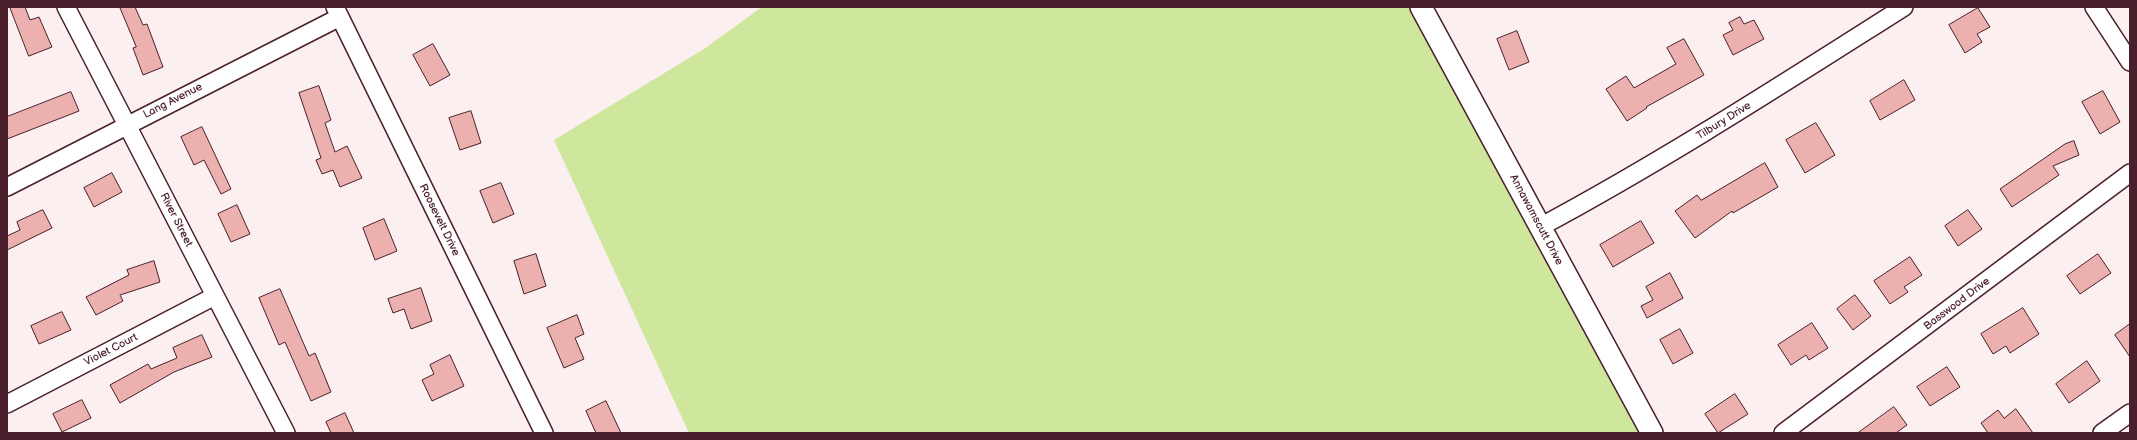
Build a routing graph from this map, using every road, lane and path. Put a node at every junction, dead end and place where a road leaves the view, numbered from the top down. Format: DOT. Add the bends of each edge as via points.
graph roads {
  1 [pos="66,7"];
  2 [pos="1421,7"];
  3 [pos="1904,7"];
  4 [pos="2094,7"];
  5 [pos="338,12"];
  6 [pos="2130,62"];
  7 [pos="126,124"];
  8 [pos="2130,173"];
  9 [pos="7,187"];
  10 [pos="1540,227"];
  11 [pos="215,296"];
  12 [pos="7,404"];
  13 [pos="2130,413"];
  14 [pos="286,433"];
  15 [pos="544,433"];
  16 [pos="1652,433"];
  17 [pos="1783,433"];
  18 [pos="2102,433"];
  1 -- 7 [label="street, River Street"];
  2 -- 10 [label="street, Annawamscutt Drive"];
  3 -- 10 [label="street, Tilbury Drive" via="1699,137"];
  4 -- 6 [label="street"];
  5 -- 7 [label="street, Lang Avenue"];
  5 -- 15 [label="street, Roosevelt Drive"];
  7 -- 9 [label="street, Lang Avenue"];
  7 -- 11 [label="street, River Street"];
  8 -- 17 [label="street, Basswood Drive"];
  10 -- 16 [label="street, Annawamscutt Drive"];
  11 -- 12 [label="street, Violet Court"];
  11 -- 14 [label="street, River Street"];
  13 -- 18 [label="street"];
}
